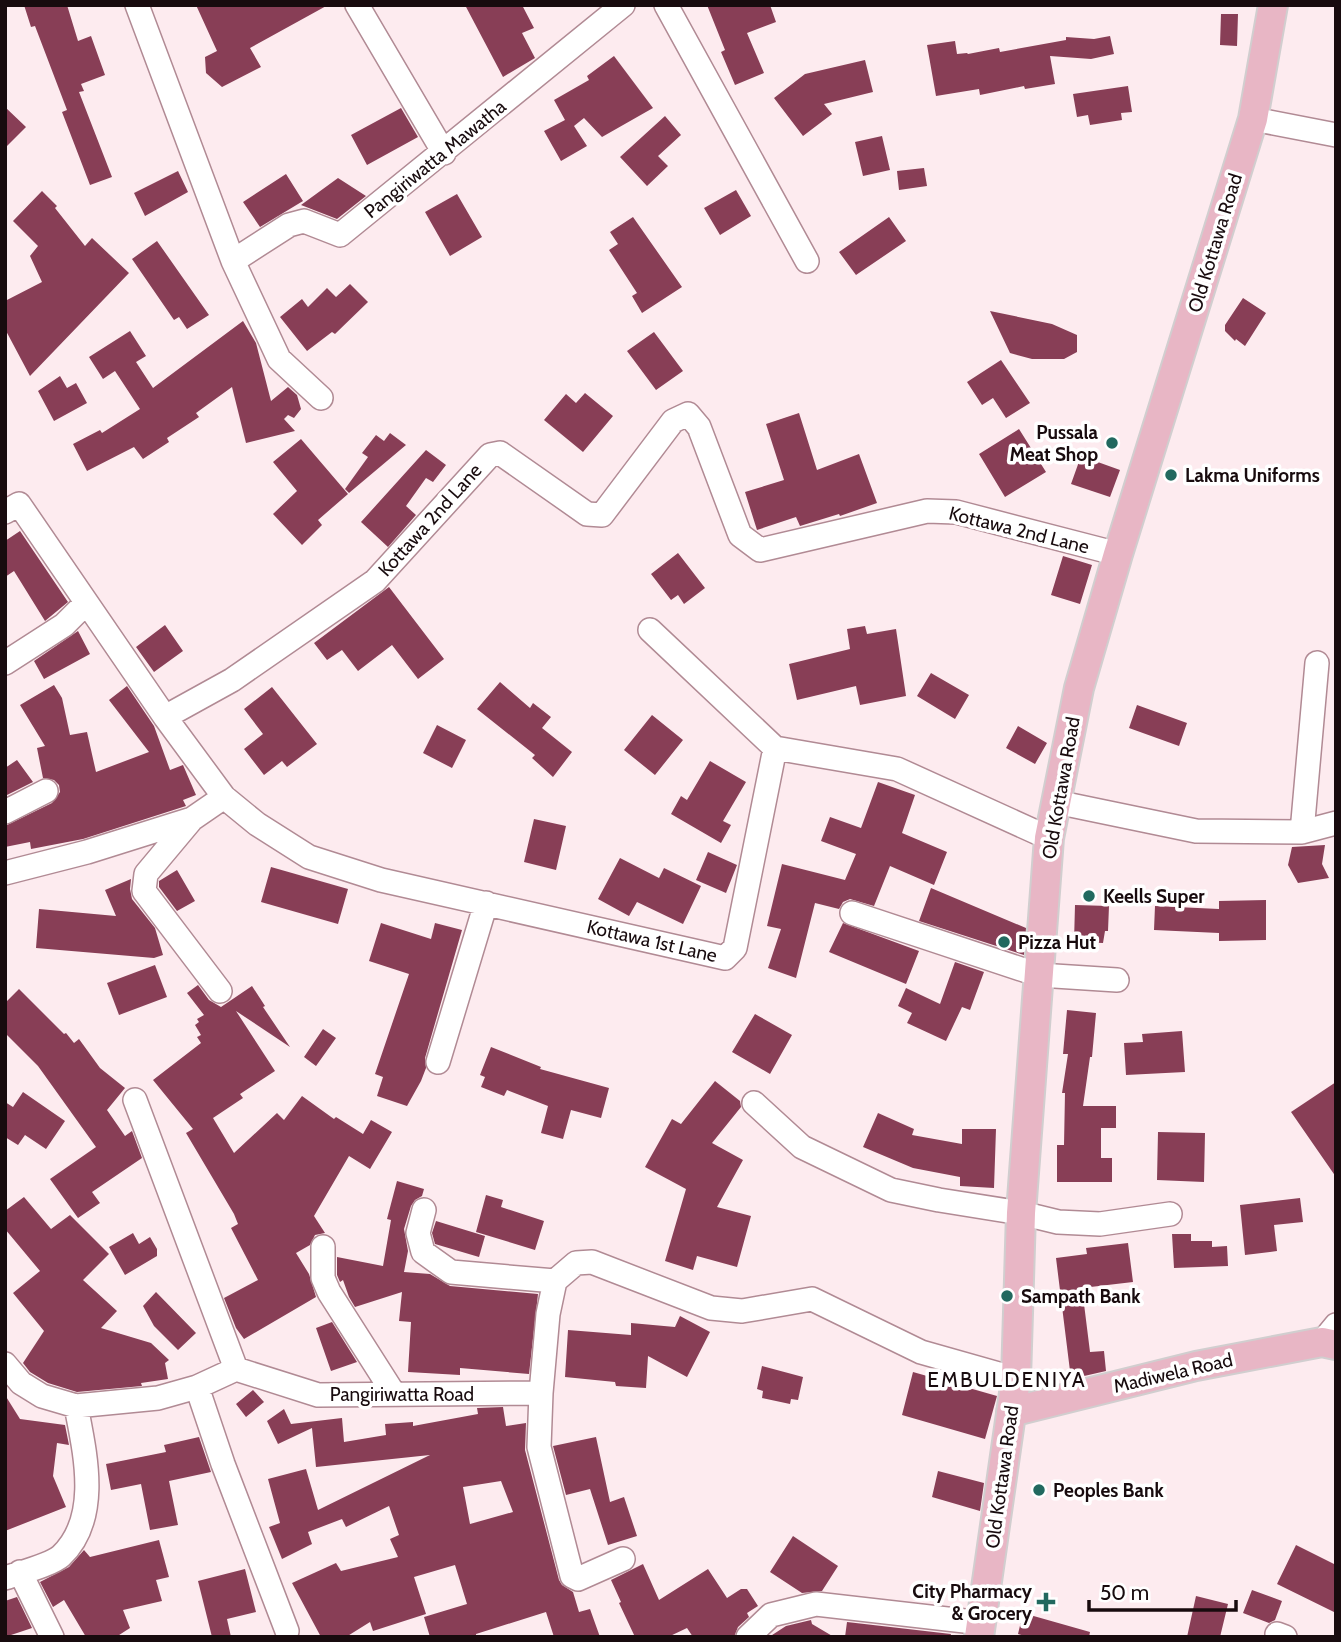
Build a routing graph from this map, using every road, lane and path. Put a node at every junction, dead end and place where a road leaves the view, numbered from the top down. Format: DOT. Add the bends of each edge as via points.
graph roads {
  1 [pos="137,5"];
  2 [pos="358,5"];
  3 [pos="623,5"];
  4 [pos="666,5"];
  5 [pos="1273,5"];
  6 [pos="1254,119"];
  7 [pos="1336,135"];
  8 [pos="444,153"];
  9 [pos="233,261"];
  10 [pos="807,261"];
  11 [pos="321,398"];
  12 [pos="5,512"];
  13 [pos="1118,554"];
  14 [pos="86,603"];
  15 [pos="650,630"];
  16 [pos="5,663"];
  17 [pos="1317,663"];
  18 [pos="165,717"];
  19 [pos="775,748"];
  20 [pos="46,791"];
  21 [pos="224,797"];
  22 [pos="1056,802"];
  23 [pos="5,812"];
  24 [pos="192,819"];
  25 [pos="1336,823"];
  26 [pos="1302,832"];
  27 [pos="1049,838"];
  28 [pos="5,873"];
  29 [pos="486,903"];
  30 [pos="852,913"];
  31 [pos="1039,975"];
  32 [pos="1117,980"];
  33 [pos="220,992"];
  34 [pos="438,1062"];
  35 [pos="135,1100"];
  36 [pos="754,1103"];
  37 [pos="424,1210"];
  38 [pos="1021,1213"];
  39 [pos="1170,1214"];
  40 [pos="323,1247"];
  41 [pos="555,1281"];
  42 [pos="1331,1337"];
  43 [pos="5,1364"];
  44 [pos="236,1369"];
  45 [pos="1016,1379"];
  46 [pos="197,1387"];
  47 [pos="541,1393"];
  48 [pos="394,1394"];
  49 [pos="76,1406"];
  50 [pos="1011,1412"];
  51 [pos="623,1559"];
  52 [pos="13,1575"];
  53 [pos="981,1630"];
  54 [pos="287,1631"];
  55 [pos="52,1637"];
  56 [pos="748,1637"];
  1 -- 9 [label="street"];
  2 -- 8 [label="street"];
  3 -- 8 [label="street, Pangiriwatta Mawatha"];
  4 -- 10 [label="street"];
  5 -- 6 [label="main road, Old Kottawa Road"];
  6 -- 7 [label="street"];
  6 -- 13 [label="main road, Old Kottawa Road"];
  8 -- 9 [label="street, Pangiriwatta Mawatha" via="340,235 304,221 289,225"];
  9 -- 11 [label="street" via="279,359"];
  12 -- 14 [label="street, Kottawa 1st Lane" via="19,504"];
  13 -- 18 [label="street, Kottawa 2nd Lane" via="956,512 927,510 760,550 740,535 699,427 688,414 673,421 602,515 587,514 500,453 490,455 374,582 232,680"];
  13 -- 22 [label="main road, Old Kottawa Road" via="1079,688"];
  14 -- 16 [label="street" via="64,625"];
  14 -- 18 [label="street, Kottawa 1st Lane"];
  15 -- 19 [label="street"];
  17 -- 26 [label="street"];
  18 -- 21 [label="street, Kottawa 1st Lane"];
  19 -- 27 [label="street" via="897,769"];
  19 -- 29 [label="street, Kottawa 1st Lane" via="735,948 725,958"];
  20 -- 23 [label="street"];
  21 -- 24 [label="street"];
  21 -- 29 [label="street, Kottawa 1st Lane" via="309,856 380,880"];
  22 -- 26 [label="street" via="1196,831"];
  22 -- 27 [label="main road, Old Kottawa Road"];
  24 -- 28 [label="street"];
  24 -- 33 [label="street" via="146,874 144,891"];
  25 -- 26 [label="street"];
  27 -- 31 [label="main road, Old Kottawa Road"];
  29 -- 34 [label="street"];
  30 -- 31 [label="street"];
  31 -- 32 [label="street"];
  31 -- 38 [label="main road, Old Kottawa Road"];
  35 -- 44 [label="street"];
  36 -- 38 [label="street" via="802,1147 891,1190"];
  37 -- 41 [label="street" via="418,1233 423,1252 451,1272"];
  38 -- 39 [label="street" via="1058,1222 1100,1224"];
  38 -- 45 [label="main road, Old Kottawa Road"];
  40 -- 48 [label="street" via="323,1278 329,1292"];
  41 -- 45 [label="street" via="576,1264 592,1262 711,1308 742,1311 812,1299 921,1352"];
  41 -- 47 [label="street"];
  42 -- 50 [label="main road, Madiwela Road"];
  43 -- 49 [label="street" via="42,1396"];
  44 -- 46 [label="street"];
  44 -- 48 [label="street, Pangiriwatta Road" via="318,1395"];
  45 -- 50 [label="main road, Old Kottawa Road"];
  46 -- 49 [label="street" via="158,1398"];
  46 -- 54 [label="street"];
  47 -- 48 [label="street, Pangiriwatta Road"];
  47 -- 51 [label="street" via="539,1447 572,1576 578,1579"];
  49 -- 52 [label="street" via="89,1474 81,1529 60,1558"];
  50 -- 53 [label="main road, Old Kottawa Road"];
  52 -- 55 [label="street"];
  53 -- 56 [label="street" via="816,1604 771,1615"];
}
